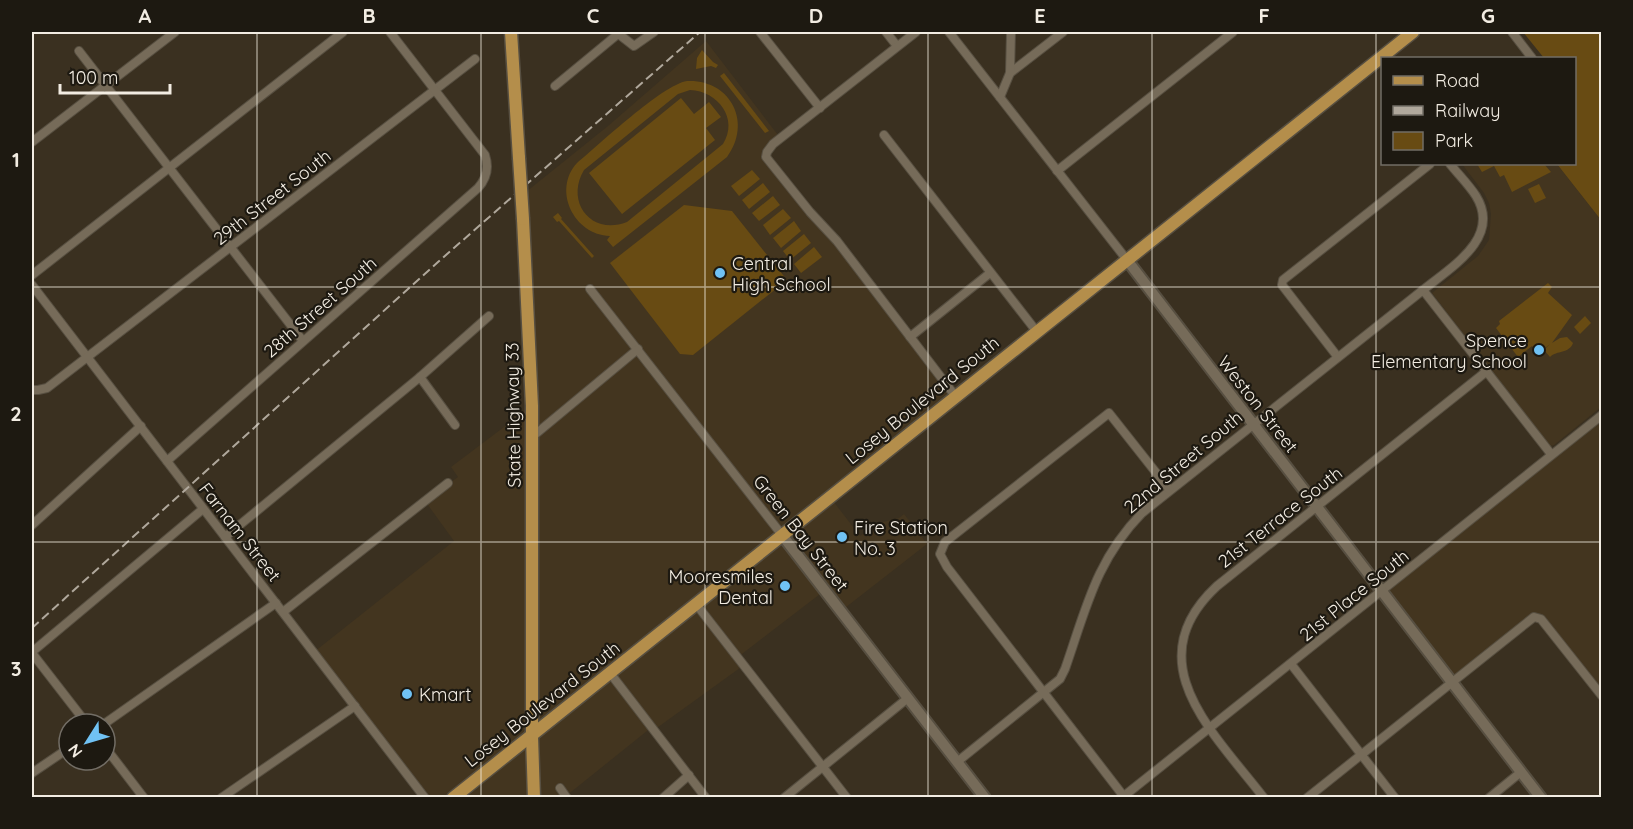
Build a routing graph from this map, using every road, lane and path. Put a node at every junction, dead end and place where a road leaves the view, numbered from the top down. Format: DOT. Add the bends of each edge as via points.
graph roads {
  1 [pos="175,32"];
  2 [pos="342,32"];
  3 [pos="390,32"];
  4 [pos="511,32"];
  5 [pos="654,32"];
  6 [pos="760,32"];
  7 [pos="886,32"];
  8 [pos="916,32"];
  9 [pos="949,32"];
  10 [pos="1011,32"];
  11 [pos="1063,32"];
  12 [pos="1233,32"];
  13 [pos="1413,32"];
  14 [pos="1512,32"];
  15 [pos="617,33"];
  16 [pos="897,46"];
  17 [pos="79,51"];
  18 [pos="1382,57"];
  19 [pos="1531,57"];
  20 [pos="1381,58"];
  21 [pos="475,59"];
  22 [pos="1010,73"];
  23 [pos="105,85"];
  24 [pos="555,86"];
  25 [pos="434,90"];
  26 [pos="1000,96"];
  27 [pos="820,108"];
  28 [pos="884,135"];
  29 [pos="32,142"];
  30 [pos="1429,165"];
  31 [pos="1451,165"];
  32 [pos="168,167"];
  33 [pos="1057,171"];
  34 [pos="231,248"];
  35 [pos="1127,260"];
  36 [pos="990,273"];
  37 [pos="32,275"];
  38 [pos="32,285"];
  39 [pos="591,289"];
  40 [pos="1423,290"];
  41 [pos="489,316"];
  42 [pos="1036,332"];
  43 [pos="910,337"];
  44 [pos="303,341"];
  45 [pos="638,349"];
  46 [pos="1337,356"];
  47 [pos="87,357"];
  48 [pos="1487,371"];
  49 [pos="420,377"];
  50 [pos="32,390"];
  51 [pos="956,397"];
  52 [pos="1602,415"];
  53 [pos="1252,424"];
  54 [pos="455,425"];
  55 [pos="141,426"];
  56 [pos="532,437"];
  57 [pos="1551,454"];
  58 [pos="167,461"];
  59 [pos="448,483"];
  60 [pos="1169,489"];
  61 [pos="1317,507"];
  62 [pos="203,509"];
  63 [pos="33,520"];
  64 [pos="782,535"];
  65 [pos="225,537"];
  66 [pos="1382,591"];
  67 [pos="276,603"];
  68 [pos="696,604"];
  69 [pos="283,612"];
  70 [pos="32,653"];
  71 [pos="1291,664"];
  72 [pos="610,673"];
  73 [pos="1452,682"];
  74 [pos="1044,693"];
  75 [pos="1602,696"];
  76 [pos="908,698"];
  77 [pos="356,706"];
  78 [pos="78,712"];
  79 [pos="117,715"];
  80 [pos="1210,728"];
  81 [pos="532,737"];
  82 [pos="1361,754"];
  83 [pos="57,756"];
  84 [pos="957,762"];
  85 [pos="117,763"];
  86 [pos="823,766"];
  87 [pos="1521,772"];
  88 [pos="32,774"];
  89 [pos="689,776"];
  90 [pos="560,788"];
  91 [pos="1124,797"];
  92 [pos="144,798"];
  93 [pos="220,798"];
  94 [pos="425,798"];
  95 [pos="453,798"];
  96 [pos="534,798"];
  97 [pos="567,798"];
  98 [pos="663,798"];
  99 [pos="706,798"];
  100 [pos="784,798"];
  101 [pos="847,798"];
  102 [pos="985,798"];
  103 [pos="1264,798"];
  104 [pos="1306,798"];
  105 [pos="1395,798"];
  106 [pos="1489,798"];
  107 [pos="1541,798"];
  1 -- 23 [label="street"];
  2 -- 32 [label="street"];
  3 -- 25 [label="street"];
  4 -- 56 [label="main road, State Highway 33, bridge"];
  5 -- 15 [label="street" via="634,46"];
  6 -- 27 [label="street"];
  7 -- 16 [label="street"];
  8 -- 16 [label="street"];
  9 -- 26 [label="street, Weston Street"];
  10 -- 22 [label="street"];
  11 -- 22 [label="street"];
  12 -- 33 [label="street"];
  13 -- 18 [label="main road, Losey Boulevard South"];
  14 -- 19 [label="street"];
  15 -- 24 [label="street"];
  16 -- 27 [label="street"];
  17 -- 23 [label="street"];
  20 -- 35 [label="main road, Losey Boulevard South"];
  21 -- 25 [label="street, 29th Street South"];
  22 -- 26 [label="street"];
  23 -- 29 [label="street"];
  23 -- 32 [label="street"];
  25 -- 34 [label="street, 29th Street South"];
  25 -- 44 [label="street, 28th Street South" via="485,154 486,178"];
  26 -- 33 [label="street, Weston Street"];
  27 -- 43 [label="street" via="770,148 766,157"];
  28 -- 36 [label="street"];
  30 -- 46 [label="street" via="1286,277 1282,285"];
  31 -- 40 [label="street, 22nd Street South" via="1476,196 1482,226 1468,253"];
  32 -- 34 [label="street"];
  32 -- 37 [label="street"];
  33 -- 35 [label="street, Weston Street"];
  34 -- 44 [label="street"];
  34 -- 47 [label="street, 29th Street South"];
  35 -- 42 [label="main road, Losey Boulevard South"];
  35 -- 53 [label="street, Weston Street"];
  36 -- 42 [label="street"];
  36 -- 43 [label="street"];
  38 -- 47 [label="street, Farnam Street"];
  39 -- 45 [label="street, Green Bay Street"];
  40 -- 46 [label="street, 22nd Street South"];
  40 -- 48 [label="street"];
  41 -- 49 [label="street"];
  42 -- 51 [label="main road, Losey Boulevard South"];
  43 -- 51 [label="street"];
  44 -- 58 [label="street, 28th Street South"];
  45 -- 56 [label="street"];
  45 -- 64 [label="street, Green Bay Street"];
  46 -- 53 [label="street, 22nd Street South"];
  47 -- 50 [label="street, 29th Street South" via="47,388"];
  47 -- 55 [label="street, Farnam Street"];
  48 -- 57 [label="street"];
  48 -- 61 [label="street, 21st Terrace South"];
  49 -- 54 [label="street"];
  49 -- 65 [label="street"];
  51 -- 64 [label="main road, Losey Boulevard South"];
  52 -- 57 [label="street, 21st Place South"];
  53 -- 60 [label="street, 22nd Street South"];
  53 -- 61 [label="street, Weston Street"];
  55 -- 58 [label="street, Farnam Street"];
  55 -- 63 [label="street"];
  56 -- 81 [label="main road, State Highway 33"];
  57 -- 66 [label="street, 21st Place South"];
  58 -- 62 [label="street, Farnam Street"];
  59 -- 69 [label="street"];
  60 -- 74 [label="street, 22nd Street South" via="1136,519 1108,556 1090,594 1060,680"];
  60 -- 74 [label="street" via="1108,413 945,542 940,554 947,567"];
  61 -- 66 [label="street, Weston Street"];
  61 -- 80 [label="street, 21st Terrace South" via="1216,586 1190,622 1183,642 1183,676 1193,703"];
  62 -- 65 [label="street, Farnam Street"];
  62 -- 70 [label="street"];
  64 -- 68 [label="main road, Losey Boulevard South"];
  64 -- 76 [label="street, Green Bay Street"];
  65 -- 67 [label="street, Farnam Street"];
  66 -- 71 [label="street, 21st Place South"];
  66 -- 73 [label="street, Weston Street"];
  67 -- 69 [label="street, Farnam Street"];
  67 -- 79 [label="street"];
  68 -- 72 [label="main road, Losey Boulevard South"];
  68 -- 86 [label="street"];
  69 -- 77 [label="street, Farnam Street"];
  70 -- 78 [label="street"];
  71 -- 80 [label="street, 21st Place South"];
  71 -- 82 [label="street"];
  72 -- 81 [label="main road, Losey Boulevard South"];
  72 -- 89 [label="street"];
  73 -- 75 [label="street" via="1534,617 1541,619"];
  73 -- 82 [label="street"];
  73 -- 87 [label="street, Weston Street"];
  74 -- 84 [label="street, 22nd Street South"];
  74 -- 91 [label="street"];
  76 -- 84 [label="street, Green Bay Street"];
  76 -- 86 [label="street"];
  77 -- 93 [label="street"];
  77 -- 94 [label="street, Farnam Street"];
  80 -- 91 [label="street, 21st Place South"];
  80 -- 103 [label="street, 21st Terrace South"];
  81 -- 95 [label="main road, Losey Boulevard South"];
  81 -- 96 [label="main road, State Highway 33"];
  82 -- 104 [label="street"];
  82 -- 105 [label="street"];
  83 -- 88 [label="street"];
  84 -- 102 [label="street, Green Bay Street"];
  85 -- 92 [label="street"];
  86 -- 100 [label="street"];
  86 -- 101 [label="street"];
  87 -- 106 [label="street"];
  87 -- 107 [label="street, Weston Street"];
  89 -- 98 [label="street"];
  89 -- 99 [label="street"];
  90 -- 97 [label="street"];
}
